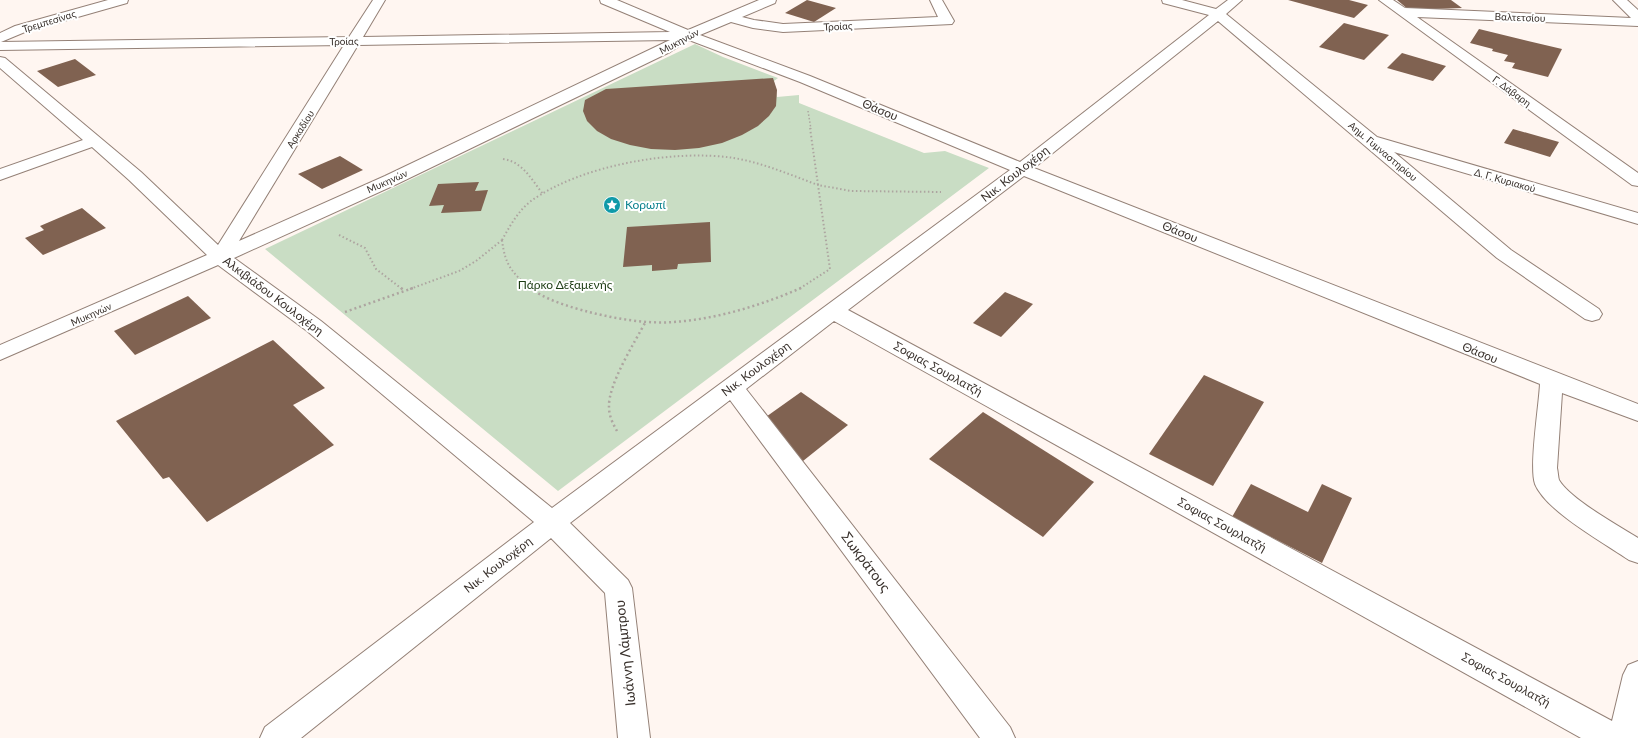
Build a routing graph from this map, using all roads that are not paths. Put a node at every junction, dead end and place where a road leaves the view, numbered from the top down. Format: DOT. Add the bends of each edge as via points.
graph roads {
  1 [pos="122,0"];
  2 [pos="379,0"];
  3 [pos="606,0"];
  4 [pos="770,0"];
  5 [pos="936,0"];
  6 [pos="1168,0"];
  7 [pos="1236,0"];
  8 [pos="1385,0"];
  9 [pos="1620,0"];
  10 [pos="1402,12"];
  11 [pos="1219,14"];
  12 [pos="730,17"];
  13 [pos="1638,17"];
  14 [pos="1638,22"];
  15 [pos="688,36"];
  16 [pos="0,38"];
  17 [pos="356,40"];
  18 [pos="0,46"];
  19 [pos="0,62"];
  20 [pos="94,141"];
  21 [pos="1371,141"];
  22 [pos="1022,169"];
  23 [pos="0,174"];
  24 [pos="1638,181"];
  25 [pos="1638,219"];
  26 [pos="220,257"];
  27 [pos="833,311"];
  28 [pos="1592,314"];
  29 [pos="0,353"];
  30 [pos="1552,380"];
  31 [pos="732,387"];
  32 [pos="1638,413"];
  33 [pos="552,522"];
  34 [pos="1638,552"];
  35 [pos="1638,675"];
  36 [pos="276,738"];
  37 [pos="634,738"];
  38 [pos="999,738"];
  39 [pos="1611,738"];
  40 [pos="1623,738"];
  1 -- 16 [label="street, Τρεμπεσίνας"];
  2 -- 17 [label="street, Αρκαδίου"];
  3 -- 15 [label="street, Θάσου"];
  4 -- 12 [label="street, Μυκηνών"];
  5 -- 12 [label="street, Τροίας" via="948,21 783,28"];
  6 -- 11 [label="street, Αημ. Γυμναστηρίου"];
  7 -- 11 [label="street, Νικ. Κουλοχέρη"];
  8 -- 10 [label="street, Γ. Δάβαρη"];
  9 -- 13 [label="street"];
  10 -- 14 [label="street, Βαλτετσίου"];
  10 -- 24 [label="street, Γ. Δάβαρη"];
  11 -- 21 [label="street, Αημ. Γυμναστηρίου"];
  11 -- 22 [label="street, Νικ. Κουλοχέρη"];
  12 -- 15 [label="street, Μυκηνών"];
  15 -- 17 [label="street, Τροίας"];
  15 -- 22 [label="street, Θάσου" via="805,79"];
  15 -- 26 [label="street, Μυκηνών" via="433,160"];
  17 -- 18 [label="street, Τροίας"];
  17 -- 26 [label="street, Αρκαδίου"];
  19 -- 20 [label="street, Αλκιβιάδου Κουλοχέρη"];
  20 -- 23 [label="street"];
  20 -- 26 [label="street, Αλκιβιάδου Κουλοχέρη" via="135,176"];
  21 -- 25 [label="street, Δ. Γ. Κυριακού"];
  21 -- 28 [label="street, Αημ. Γυμναστηρίου" via="1504,254"];
  22 -- 27 [label="street, Νικ. Κουλοχέρη"];
  22 -- 30 [label="street, Θάσου"];
  26 -- 29 [label="street, Μυκηνών"];
  26 -- 33 [label="street, Αλκιβιάδου Κουλοχέρη" via="314,326"];
  27 -- 31 [label="street, Νικ. Κουλοχέρη"];
  27 -- 39 [label="street, Σοφιας Σουρλατζή"];
  30 -- 32 [label="street, Θάσου"];
  30 -- 34 [label="street" via="1546,483 1574,510"];
  31 -- 33 [label="street, Νικ. Κουλοχέρη"];
  31 -- 38 [label="street, Σωκράτους"];
  33 -- 36 [label="street, Νικ. Κουλοχέρη"];
  33 -- 37 [label="street, Ιωάννη Λάμπρου" via="618,588"];
  35 -- 40 [label="street"];
}
